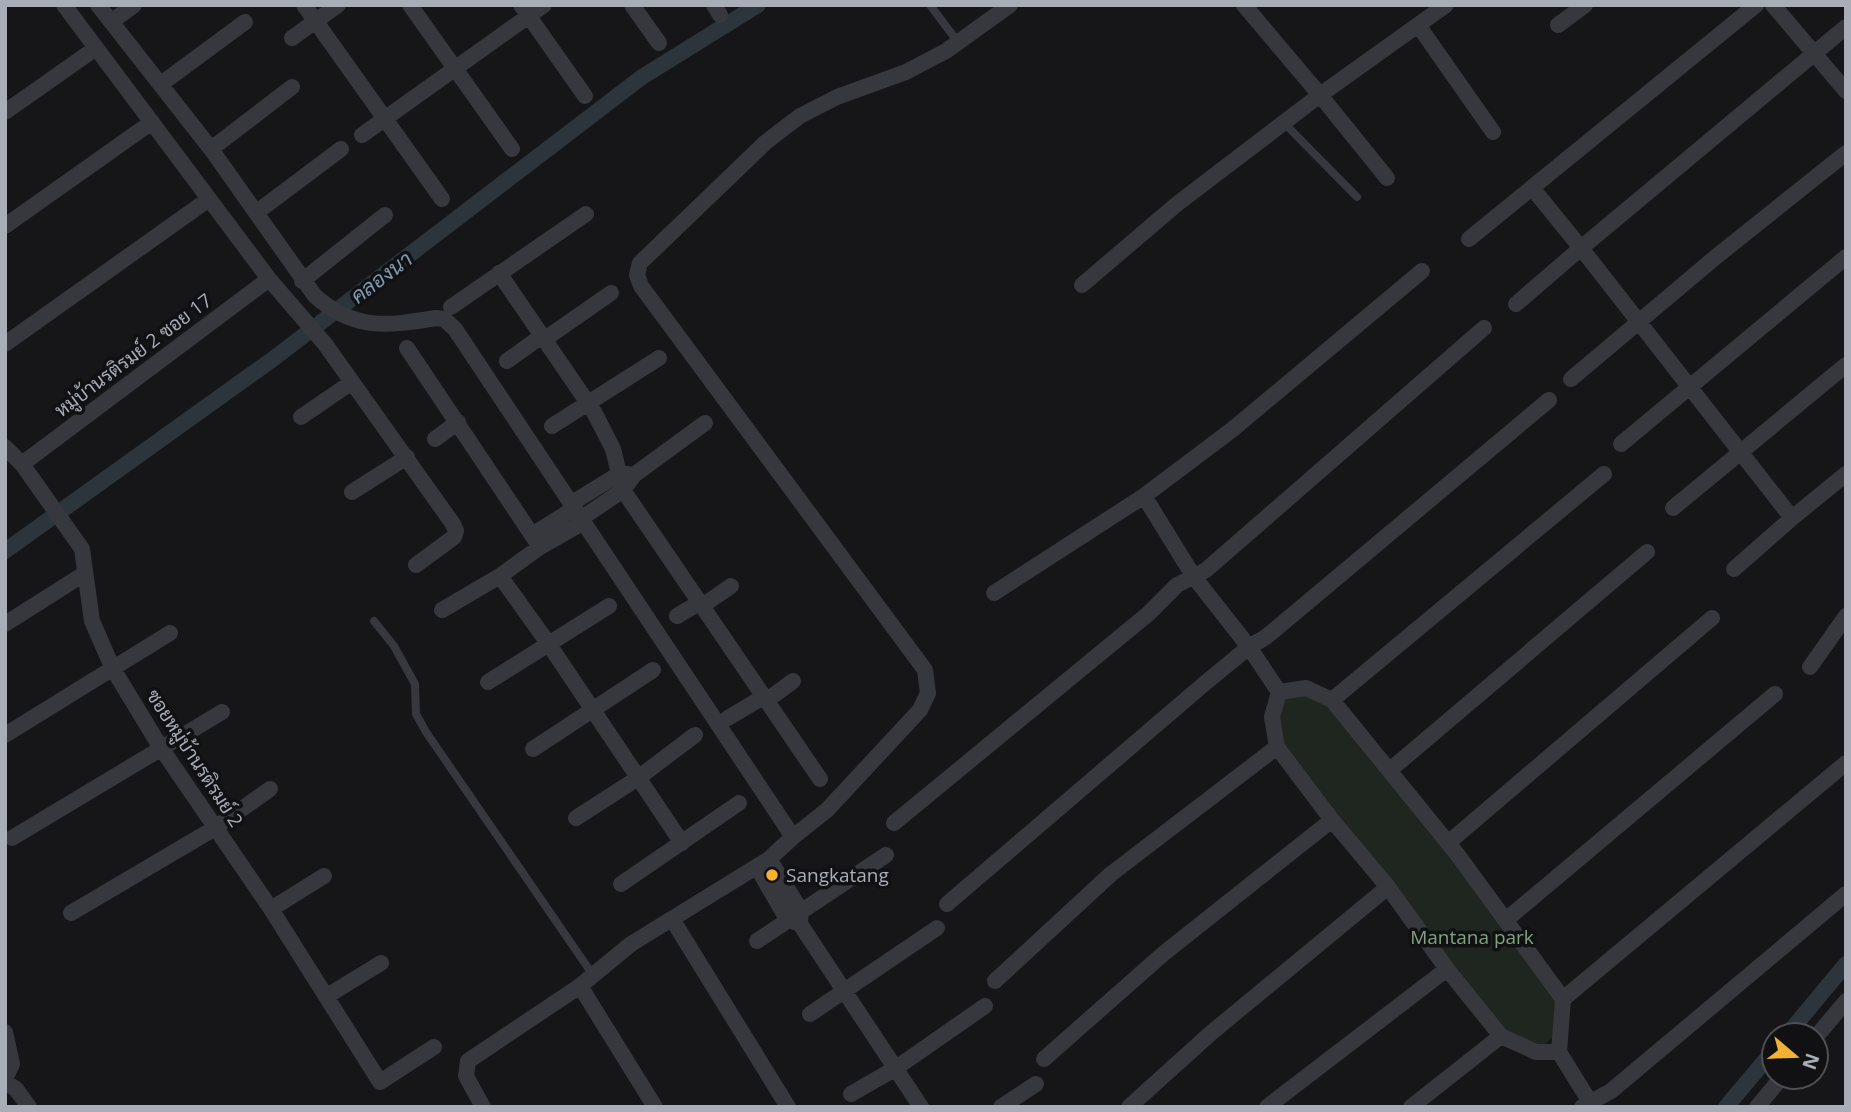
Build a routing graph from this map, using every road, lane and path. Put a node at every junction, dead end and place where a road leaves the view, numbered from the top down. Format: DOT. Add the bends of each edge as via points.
graph roads {
  1 [pos="64,5"];
  2 [pos="98,5"];
  3 [pos="134,5"];
  4 [pos="304,5"];
  5 [pos="338,5"];
  6 [pos="410,5"];
  7 [pos="544,5"];
  8 [pos="632,5"];
  9 [pos="930,5"];
  10 [pos="1010,5"];
  11 [pos="1244,5"];
  12 [pos="1446,5"];
  13 [pos="1585,5"];
  14 [pos="1756,5"];
  15 [pos="1773,5"];
  16 [pos="525,11"];
  17 [pos="111,22"];
  18 [pos="245,22"];
  19 [pos="316,22"];
  20 [pos="1418,25"];
  21 [pos="1558,25"];
  22 [pos="1846,27"];
  23 [pos="292,38"];
  24 [pos="659,43"];
  25 [pos="958,43"];
  26 [pos="96,48"];
  27 [pos="1814,52"];
  28 [pos="455,69"];
  29 [pos="162,84"];
  30 [pos="292,86"];
  31 [pos="1846,91"];
  32 [pos="1320,95"];
  33 [pos="585,96"];
  34 [pos="5,112"];
  35 [pos="385,120"];
  36 [pos="152,122"];
  37 [pos="1283,123"];
  38 [pos="1493,132"];
  39 [pos="362,135"];
  40 [pos="211,149"];
  41 [pos="341,149"];
  42 [pos="512,149"];
  43 [pos="1846,153"];
  44 [pos="1387,178"];
  45 [pos="1533,189"];
  46 [pos="1357,197"];
  47 [pos="209,199"];
  48 [pos="442,199"];
  49 [pos="257,212"];
  50 [pos="586,214"];
  51 [pos="386,215"];
  52 [pos="5,226"];
  53 [pos="1469,239"];
  54 [pos="1581,248"];
  55 [pos="1846,257"];
  56 [pos="1422,271"];
  57 [pos="499,273"];
  58 [pos="269,279"];
  59 [pos="302,281"];
  60 [pos="1082,285"];
  61 [pos="611,293"];
  62 [pos="1516,304"];
  63 [pos="451,307"];
  64 [pos="1639,322"];
  65 [pos="1484,328"];
  66 [pos="544,337"];
  67 [pos="5,344"];
  68 [pos="407,348"];
  69 [pos="659,358"];
  70 [pos="508,361"];
  71 [pos="1846,365"];
  72 [pos="1571,379"];
  73 [pos="352,382"];
  74 [pos="1690,387"];
  75 [pos="1549,400"];
  76 [pos="588,404"];
  77 [pos="301,416"];
  78 [pos="458,422"];
  79 [pos="705,423"];
  80 [pos="552,426"];
  81 [pos="435,439"];
  82 [pos="1621,444"];
  83 [pos="5,447"];
  84 [pos="1741,451"];
  85 [pos="407,457"];
  86 [pos="26,470"];
  87 [pos="1604,474"];
  88 [pos="1846,474"];
  89 [pos="625,480"];
  90 [pos="352,492"];
  91 [pos="1143,496"];
  92 [pos="1673,509"];
  93 [pos="578,513"];
  94 [pos="1792,518"];
  95 [pos="536,541"];
  96 [pos="1647,552"];
  97 [pos="416,565"];
  98 [pos="1734,569"];
  99 [pos="84,574"];
  100 [pos="500,576"];
  101 [pos="1194,577"];
  102 [pos="731,586"];
  103 [pos="994,593"];
  104 [pos="700,604"];
  105 [pos="609,606"];
  106 [pos="442,610"];
  107 [pos="1846,616"];
  108 [pos="677,617"];
  109 [pos="1712,618"];
  110 [pos="374,621"];
  111 [pos="5,624"];
  112 [pos="170,633"];
  113 [pos="548,643"];
  114 [pos="1249,647"];
  115 [pos="1810,667"];
  116 [pos="113,668"];
  117 [pos="653,670"];
  118 [pos="793,681"];
  119 [pos="488,682"];
  120 [pos="1279,692"];
  121 [pos="1776,694"];
  122 [pos="765,699"];
  123 [pos="1332,700"];
  124 [pos="593,709"];
  125 [pos="222,712"];
  126 [pos="728,718"];
  127 [pos="5,736"];
  128 [pos="695,736"];
  129 [pos="1278,747"];
  130 [pos="161,748"];
  131 [pos="533,750"];
  132 [pos="1846,763"];
  133 [pos="1390,770"];
  134 [pos="638,778"];
  135 [pos="820,779"];
  136 [pos="271,789"];
  137 [pos="738,803"];
  138 [pos="576,818"];
  139 [pos="1332,820"];
  140 [pos="894,823"];
  141 [pos="215,828"];
  142 [pos="793,837"];
  143 [pos="12,838"];
  144 [pos="681,843"];
  145 [pos="1448,843"];
  146 [pos="886,855"];
  147 [pos="763,863"];
  148 [pos="324,876"];
  149 [pos="621,884"];
  150 [pos="1388,887"];
  151 [pos="1846,894"];
  152 [pos="947,904"];
  153 [pos="271,909"];
  154 [pos="71,913"];
  155 [pos="796,918"];
  156 [pos="672,919"];
  157 [pos="1507,919"];
  158 [pos="937,928"];
  159 [pos="757,941"];
  160 [pos="381,963"];
  161 [pos="1447,969"];
  162 [pos="593,975"];
  163 [pos="995,981"];
  164 [pos="580,986"];
  165 [pos="845,991"];
  166 [pos="327,996"];
  167 [pos="1563,999"];
  168 [pos="1846,1002"];
  169 [pos="985,1006"];
  170 [pos="810,1014"];
  171 [pos="1830,1021"];
  172 [pos="5,1032"];
  173 [pos="1501,1036"];
  174 [pos="434,1046"];
  175 [pos="1559,1052"];
  176 [pos="1044,1059"];
  177 [pos="896,1068"];
  178 [pos="5,1081"];
  179 [pos="1036,1084"];
  180 [pos="1770,1091"];
  181 [pos="851,1094"];
  182 [pos="1588,1105"];
  183 [pos="29,1107"];
  184 [pos="483,1107"];
  185 [pos="655,1107"];
  186 [pos="788,1107"];
  187 [pos="921,1107"];
  188 [pos="1001,1107"];
  189 [pos="1129,1107"];
  190 [pos="1267,1107"];
  191 [pos="1411,1107"];
  192 [pos="1757,1107"];
  1 -- 26 [label="street"];
  2 -- 17 [label="street"];
  3 -- 17 [label="street"];
  4 -- 19 [label="street"];
  5 -- 19 [label="street"];
  6 -- 28 [label="street"];
  7 -- 16 [label="street"];
  8 -- 24 [label="street"];
  9 -- 25 [label="lane"];
  10 -- 25 [label="street"];
  11 -- 32 [label="street"];
  12 -- 20 [label="street"];
  13 -- 21 [label="street"];
  14 -- 45 [label="street"];
  15 -- 27 [label="street"];
  16 -- 28 [label="street"];
  16 -- 33 [label="street"];
  17 -- 29 [label="street"];
  18 -- 29 [label="street"];
  19 -- 23 [label="street"];
  19 -- 35 [label="street"];
  20 -- 32 [label="street"];
  20 -- 38 [label="street"];
  22 -- 27 [label="street"];
  25 -- 142 [label="street" via="906,72 800,116 766,142 640,263 636,275 925,670 928,693 920,710 836,802"];
  26 -- 34 [label="street"];
  26 -- 36 [label="street"];
  27 -- 31 [label="street"];
  27 -- 54 [label="street"];
  28 -- 35 [label="street"];
  28 -- 42 [label="street"];
  29 -- 40 [label="street"];
  30 -- 40 [label="street"];
  32 -- 37 [label="street"];
  32 -- 44 [label="street"];
  35 -- 39 [label="street"];
  35 -- 48 [label="street"];
  36 -- 47 [label="street"];
  36 -- 52 [label="street"];
  37 -- 46 [label="lane"];
  37 -- 60 [label="street"];
  40 -- 49 [label="street"];
  41 -- 49 [label="street"];
  43 -- 64 [label="street"];
  45 -- 53 [label="street"];
  45 -- 54 [label="street"];
  47 -- 58 [label="street"];
  47 -- 67 [label="street"];
  49 -- 59 [label="street"];
  50 -- 57 [label="street"];
  51 -- 59 [label="street"];
  54 -- 62 [label="street"];
  54 -- 64 [label="street"];
  55 -- 74 [label="street"];
  56 -- 91 [label="street" via="1233,429"];
  57 -- 63 [label="street"];
  57 -- 66 [label="street"];
  58 -- 73 [label="street"];
  58 -- 86 [label="street, หมู่บ้านรติรมย์ 2 ซอย 17"];
  59 -- 93 [label="street" via="332,311 355,320 386,324 436,318 456,329"];
  61 -- 66 [label="street"];
  64 -- 72 [label="street"];
  64 -- 74 [label="street"];
  65 -- 101 [label="street"];
  66 -- 70 [label="street"];
  66 -- 76 [label="street"];
  68 -- 78 [label="street"];
  69 -- 76 [label="street"];
  71 -- 84 [label="street"];
  73 -- 77 [label="street"];
  73 -- 85 [label="street"];
  74 -- 82 [label="street"];
  74 -- 84 [label="street"];
  75 -- 114 [label="street"];
  76 -- 80 [label="street"];
  76 -- 89 [label="street"];
  78 -- 81 [label="street"];
  78 -- 95 [label="street"];
  79 -- 89 [label="street"];
  83 -- 86 [label="street, ซอยหมู่บ้านรติรมย์ 2"];
  84 -- 92 [label="street"];
  84 -- 94 [label="street"];
  85 -- 90 [label="street"];
  85 -- 97 [label="street" via="456,531"];
  86 -- 99 [label="street, ซอยหมู่บ้านรติรมย์ 2" via="82,549"];
  87 -- 123 [label="street"];
  88 -- 94 [label="street"];
  89 -- 93 [label="street"];
  89 -- 104 [label="street"];
  91 -- 101 [label="street"];
  91 -- 103 [label="street"];
  93 -- 95 [label="street"];
  93 -- 142 [label="street"];
  94 -- 98 [label="street"];
  95 -- 100 [label="street"];
  96 -- 133 [label="street"];
  99 -- 111 [label="street"];
  99 -- 116 [label="street, ซอยหมู่บ้านรติรมย์ 2" via="92,621"];
  100 -- 106 [label="street"];
  100 -- 113 [label="street"];
  101 -- 114 [label="street"];
  101 -- 140 [label="street" via="1177,585"];
  102 -- 104 [label="street"];
  104 -- 108 [label="street"];
  104 -- 122 [label="street"];
  105 -- 113 [label="street"];
  107 -- 115 [label="street"];
  109 -- 145 [label="street"];
  110 -- 162 [label="lane" via="415,684 416,714 426,732"];
  112 -- 116 [label="street"];
  113 -- 119 [label="street"];
  113 -- 124 [label="street"];
  114 -- 120 [label="street"];
  114 -- 152 [label="street"];
  116 -- 127 [label="street"];
  116 -- 130 [label="street, ซอยหมู่บ้านรติรมย์ 2"];
  117 -- 124 [label="street"];
  118 -- 122 [label="street"];
  120 -- 123 [label="street" via="1306,688"];
  120 -- 129 [label="street" via="1272,717"];
  121 -- 157 [label="street"];
  122 -- 126 [label="street"];
  122 -- 135 [label="street"];
  123 -- 133 [label="street"];
  124 -- 131 [label="street"];
  124 -- 134 [label="street"];
  125 -- 130 [label="street"];
  128 -- 134 [label="street"];
  129 -- 139 [label="street"];
  129 -- 163 [label="street" via="1111,874"];
  130 -- 141 [label="street, ซอยหมู่บ้านรติรมย์ 2"];
  130 -- 143 [label="street"];
  132 -- 167 [label="street"];
  133 -- 145 [label="street"];
  134 -- 138 [label="street"];
  134 -- 144 [label="street"];
  136 -- 141 [label="street"];
  137 -- 144 [label="street"];
  139 -- 150 [label="street"];
  139 -- 176 [label="street" via="1163,954"];
  141 -- 153 [label="street, ซอยหมู่บ้านรติรมย์ 2"];
  141 -- 154 [label="street"];
  142 -- 147 [label="street"];
  144 -- 149 [label="street"];
  145 -- 157 [label="street"];
  146 -- 155 [label="street"];
  147 -- 155 [label="street"];
  147 -- 156 [label="street"];
  148 -- 153 [label="street"];
  150 -- 161 [label="street"];
  150 -- 189 [label="street"];
  151 -- 182 [label="street" via="1611,1091"];
  153 -- 166 [label="street, ซอยหมู่บ้านรติรมย์ 2"];
  155 -- 159 [label="street"];
  155 -- 165 [label="street"];
  156 -- 162 [label="street"];
  156 -- 186 [label="street"];
  157 -- 167 [label="street"];
  158 -- 165 [label="street"];
  160 -- 166 [label="street"];
  161 -- 173 [label="street"];
  161 -- 190 [label="street"];
  162 -- 164 [label="street"];
  164 -- 184 [label="street" via="468,1061 466,1076"];
  164 -- 185 [label="street"];
  165 -- 170 [label="street"];
  165 -- 177 [label="street"];
  166 -- 174 [label="street, ซอยหมู่บ้านรติรมย์ 2" via="380,1082"];
  167 -- 175 [label="street"];
  168 -- 171 [label="street"];
  169 -- 177 [label="street"];
  172 -- 178 [label="street" via="12,1064"];
  173 -- 175 [label="street" via="1536,1052"];
  173 -- 191 [label="street"];
  175 -- 182 [label="street"];
  177 -- 181 [label="street"];
  177 -- 187 [label="street"];
  178 -- 183 [label="street"];
  179 -- 188 [label="street"];
  180 -- 192 [label="street"];
}
